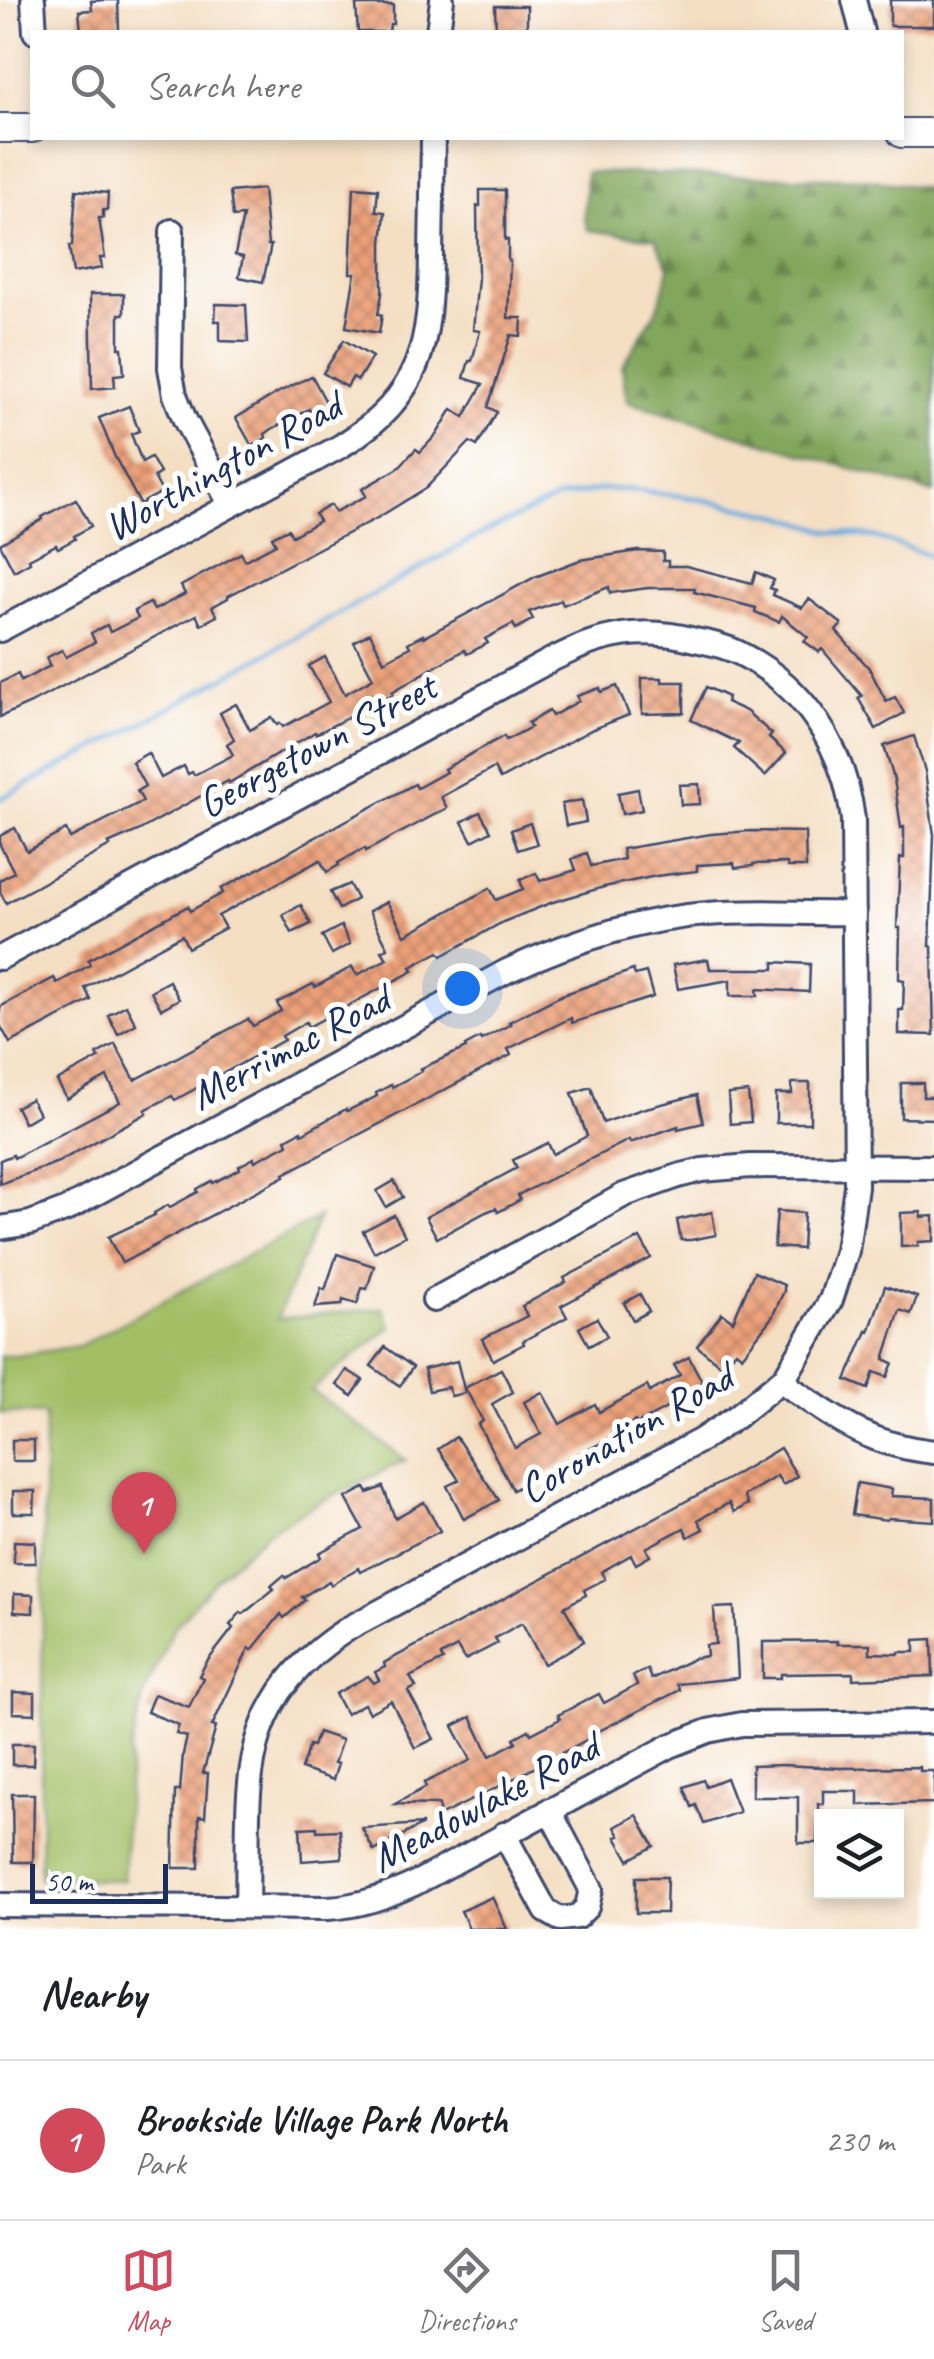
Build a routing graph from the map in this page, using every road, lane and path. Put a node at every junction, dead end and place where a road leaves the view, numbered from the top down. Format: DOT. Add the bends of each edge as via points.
graph roads {
  1 [pos="33,0"];
  2 [pos="442,0"];
  3 [pos="854,0"];
  4 [pos="35,30"];
  5 [pos="438,30"];
  6 [pos="862,30"];
  7 [pos="0,128"];
  8 [pos="30,128"];
  9 [pos="904,133"];
  10 [pos="934,133"];
  11 [pos="433,140"];
  12 [pos="172,231"];
  13 [pos="230,504"];
  14 [pos="0,630"];
  15 [pos="678,635"];
  16 [pos="854,914"];
  17 [pos="0,958"];
  18 [pos="856,1166"];
  19 [pos="934,1167"];
  20 [pos="0,1228"];
  21 [pos="434,1300"];
  22 [pos="781,1381"];
  23 [pos="934,1452"];
  24 [pos="934,1722"];
  25 [pos="549,1810"];
  26 [pos="504,1834"];
  27 [pos="0,1905"];
  28 [pos="247,1908"];
  1 -- 4 [label="street"];
  2 -- 5 [label="street"];
  3 -- 6 [label="street"];
  7 -- 8 [label="street"];
  9 -- 10 [label="street"];
  11 -- 13 [label="street, Worthington Road" via="430,310 412,374 392,405 362,432"];
  12 -- 13 [label="street" via="175,394"];
  13 -- 14 [label="street, Worthington Road"];
  15 -- 16 [label="street, Coronation Road" via="722,646 762,667 820,724 849,792"];
  15 -- 17 [label="street, Georgetown Street" via="603,639 552,659"];
  16 -- 18 [label="street, Coronation Road"];
  16 -- 20 [label="street, Merrimac Road" via="681,916 544,954 65,1210"];
  18 -- 19 [label="street"];
  18 -- 21 [label="street" via="728,1167 647,1186"];
  18 -- 22 [label="street, Coronation Road" via="839,1279"];
  22 -- 23 [label="street" via="870,1438"];
  22 -- 28 [label="street, Coronation Road" via="701,1440 349,1628 307,1659 272,1704 253,1753"];
  24 -- 25 [label="street, Meadowlake Road" via="724,1727 670,1746"];
  25 -- 26 [label="street, Meadowlake Road"];
  25 -- 26 [label="street" via="591,1889 577,1917 560,1920 546,1911"];
  26 -- 28 [label="street, Meadowlake Road" via="372,1902"];
  27 -- 28 [label="street, Meadowlake Road"];
}
